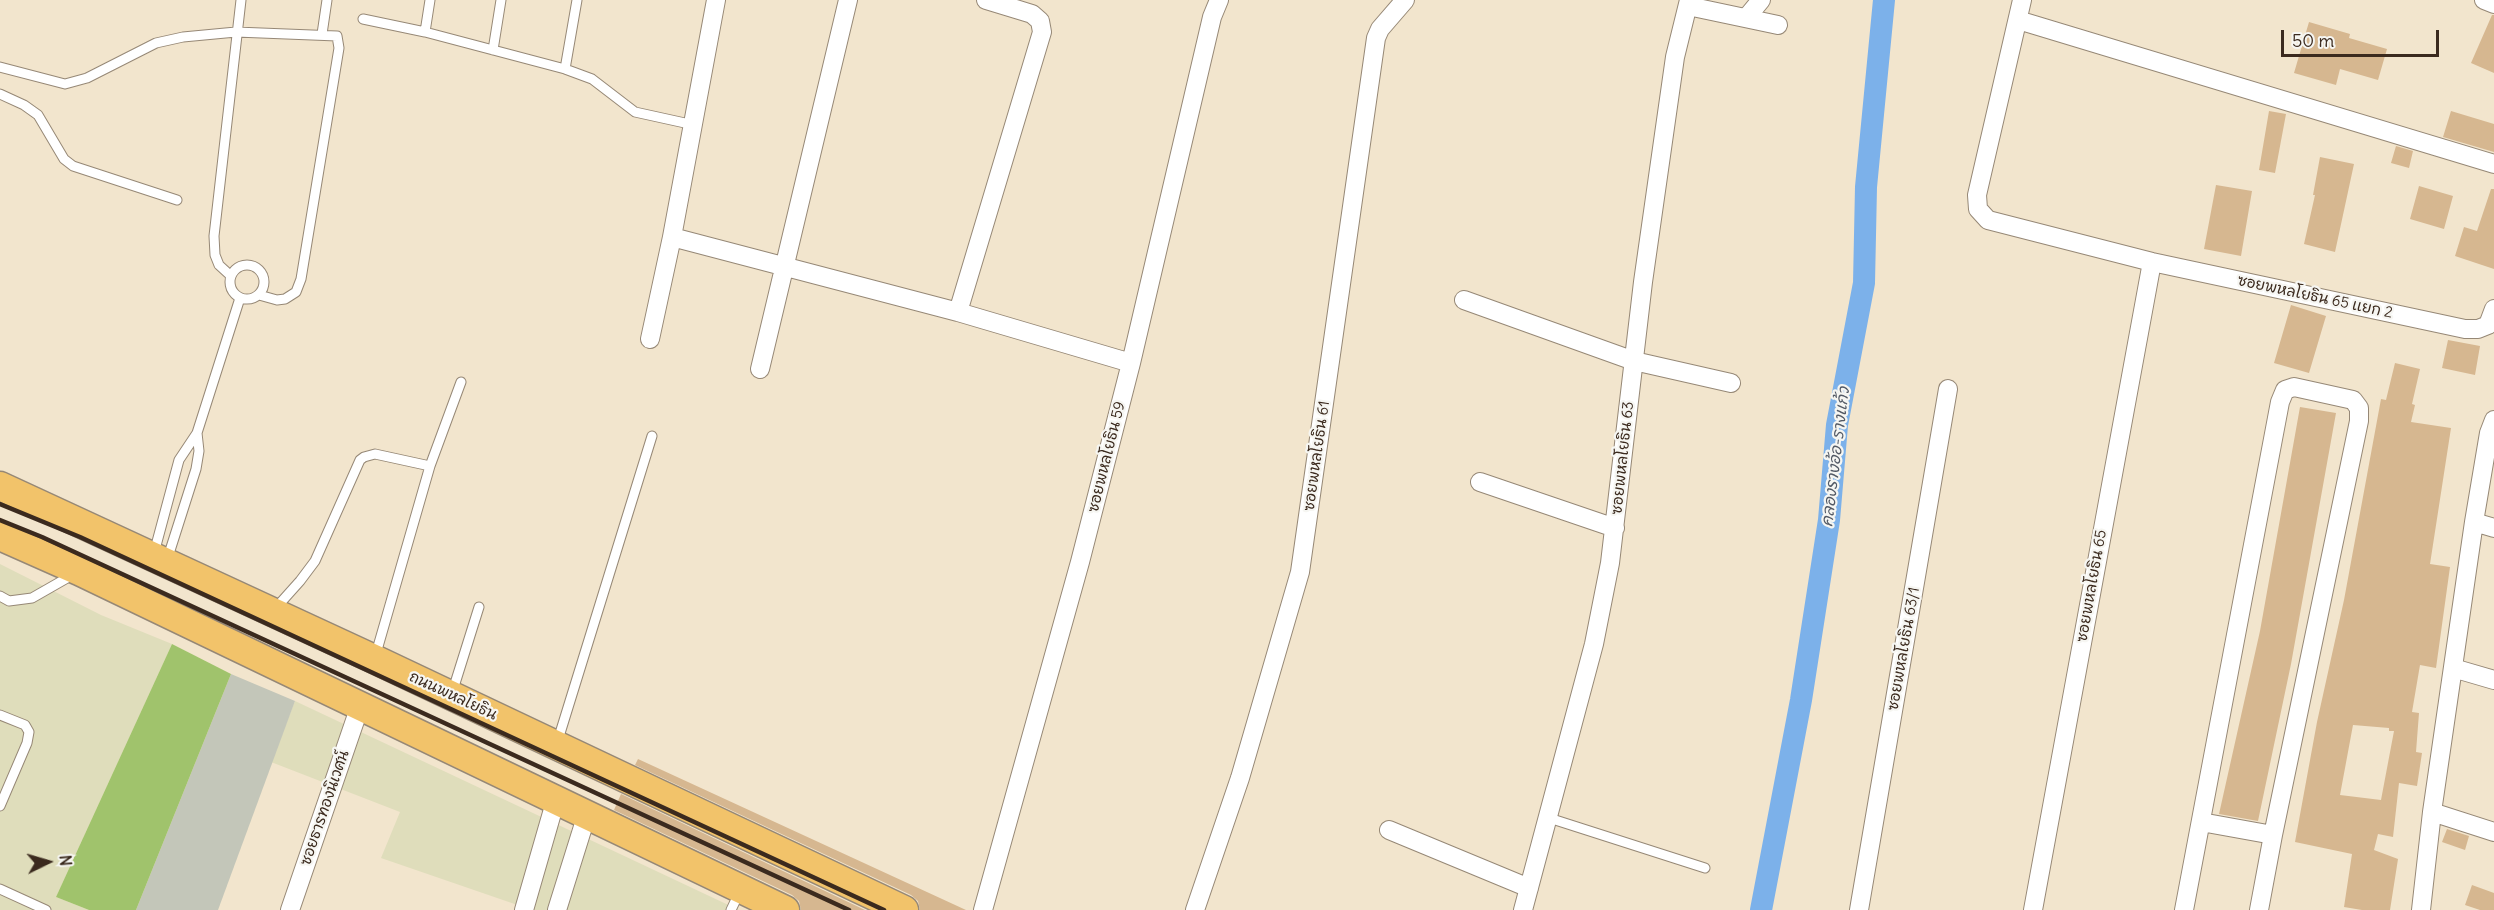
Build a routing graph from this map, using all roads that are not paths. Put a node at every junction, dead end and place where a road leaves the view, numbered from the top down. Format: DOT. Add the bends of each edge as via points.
graph roads {
  1 [pos="241,0"];
  2 [pos="327,0"];
  3 [pos="430,0"];
  4 [pos="501,0"];
  5 [pos="577,0"];
  6 [pos="716,0"];
  7 [pos="848,0"];
  8 [pos="986,0"];
  9 [pos="1219,0"];
  10 [pos="1405,0"];
  11 [pos="1761,0"];
  12 [pos="2022,0"];
  13 [pos="2484,0"];
  14 [pos="1689,3"];
  15 [pos="2494,4"];
  16 [pos="1747,17"];
  17 [pos="363,20"];
  18 [pos="2018,20"];
  19 [pos="1778,25"];
  20 [pos="236,32"];
  21 [pos="425,32"];
  22 [pos="322,34"];
  23 [pos="493,50"];
  24 [pos="0,66"];
  25 [pos="565,69"];
  26 [pos="0,94"];
  27 [pos="694,125"];
  28 [pos="2494,164"];
  29 [pos="177,200"];
  30 [pos="672,237"];
  31 [pos="2152,262"];
  32 [pos="785,268"];
  33 [pos="231,276"];
  34 [pos="259,295"];
  35 [pos="240,298"];
  36 [pos="1464,300"];
  37 [pos="2494,309"];
  38 [pos="958,312"];
  39 [pos="650,339"];
  40 [pos="1634,361"];
  41 [pos="1131,363"];
  42 [pos="760,369"];
  43 [pos="461,382"];
  44 [pos="1731,383"];
  45 [pos="1948,389"];
  46 [pos="2494,420"];
  47 [pos="197,433"];
  48 [pos="652,436"];
  49 [pos="430,466"];
  50 [pos="1480,482"];
  51 [pos="0,486"];
  52 [pos="2474,522"];
  53 [pos="1615,528"];
  54 [pos="2494,528"];
  55 [pos="0,536"];
  56 [pos="160,559"];
  57 [pos="78,571"];
  58 [pos="0,596"];
  59 [pos="479,607"];
  60 [pos="272,612"];
  61 [pos="374,659"];
  62 [pos="2453,668"];
  63 [pos="2494,680"];
  64 [pos="451,695"];
  65 [pos="360,706"];
  66 [pos="0,715"];
  67 [pos="556,745"];
  68 [pos="556,799"];
  69 [pos="0,806"];
  70 [pos="2432,812"];
  71 [pos="587,814"];
  72 [pos="1549,818"];
  73 [pos="2201,822"];
  74 [pos="1389,830"];
  75 [pos="2494,832"];
  76 [pos="2272,835"];
  77 [pos="1705,868"];
  78 [pos="1529,888"];
  79 [pos="0,889"];
  80 [pos="736,899"];
  81 [pos="46,910"];
  82 [pos="290,910"];
  83 [pos="524,910"];
  84 [pos="557,910"];
  85 [pos="786,910"];
  86 [pos="904,910"];
  87 [pos="982,910"];
  88 [pos="1195,910"];
  89 [pos="1523,910"];
  90 [pos="1859,910"];
  91 [pos="2033,910"];
  92 [pos="2184,910"];
  93 [pos="2259,910"];
  94 [pos="2421,910"];
  1 -- 20 [label="lane"];
  2 -- 22 [label="lane"];
  3 -- 21 [label="lane"];
  4 -- 23 [label="lane"];
  5 -- 25 [label="lane"];
  6 -- 27 [label="street"];
  7 -- 32 [label="street"];
  8 -- 38 [label="street" via="1032,14 1040,21 1042,32"];
  9 -- 41 [label="street, ซอยพหลโยธิน 59"];
  10 -- 88 [label="street, ซอยพหลโยธิน 61" via="1376,38 1300,572 1240,778"];
  11 -- 16 [label="street"];
  12 -- 18 [label="street"];
  13 -- 15 [label="street"];
  14 -- 16 [label="street"];
  14 -- 40 [label="street, ซอยพหลโยธิน 63" via="1675,57"];
  16 -- 19 [label="street"];
  17 -- 21 [label="lane"];
  18 -- 28 [label="street"];
  18 -- 31 [label="street, ซอยพหลโยธิน 65 แยก 2" via="1977,195 1978,209 1988,220"];
  20 -- 22 [label="lane"];
  20 -- 24 [label="lane" via="156,43 87,78 65,84"];
  20 -- 33 [label="lane" via="214,236 219,265"];
  21 -- 23 [label="lane"];
  22 -- 34 [label="lane" via="337,36 339,48 301,279 296,292 285,299"];
  23 -- 25 [label="lane"];
  25 -- 27 [label="lane" via="592,79 635,112"];
  26 -- 29 [label="lane" via="38,115 64,159 73,166"];
  27 -- 30 [label="street"];
  30 -- 32 [label="street"];
  30 -- 39 [label="street"];
  31 -- 37 [label="street, ซอยพหลโยธิน 65 แยก 2" via="2454,326 2478,329 2488,325"];
  31 -- 91 [label="street, ซอยพหลโยธิน 65"];
  32 -- 38 [label="street"];
  32 -- 42 [label="street"];
  33 -- 34 [label="lane" via="247,265 259,270 264,282"];
  33 -- 35 [label="lane" via="231,289"];
  34 -- 35 [label="lane" via="247,300"];
  35 -- 47 [label="lane"];
  36 -- 40 [label="street"];
  38 -- 41 [label="street"];
  40 -- 44 [label="street"];
  40 -- 53 [label="street, ซอยพหลโยธิน 63"];
  41 -- 87 [label="street, ซอยพหลโยธิน 59"];
  43 -- 49 [label="lane"];
  45 -- 90 [label="street, ซอยพหลโยธิน 63/1"];
  46 -- 52 [label="street"];
  47 -- 56 [label="lane" via="179,460"];
  47 -- 56 [label="lane" via="196,469"];
  48 -- 67 [label="lane"];
  49 -- 60 [label="lane" via="375,454 360,460 315,561"];
  49 -- 61 [label="lane"];
  50 -- 53 [label="street"];
  51 -- 56 [label="main road, ถนนพหลโยธิน"];
  52 -- 54 [label="street"];
  52 -- 62 [label="street"];
  53 -- 72 [label="street, ซอยพหลโยธิน 63" via="1594,644"];
  55 -- 57 [label="main road"];
  56 -- 60 [label="main road, ถนนพหลโยธิน"];
  57 -- 58 [label="lane" via="32,598 9,601"];
  57 -- 65 [label="main road"];
  59 -- 64 [label="lane"];
  60 -- 61 [label="main road, ถนนพหลโยธิน"];
  61 -- 64 [label="main road, ถนนพหลโยธิน"];
  62 -- 63 [label="street"];
  62 -- 70 [label="street"];
  64 -- 67 [label="main road, ถนนพหลโยธิน"];
  65 -- 68 [label="main road"];
  65 -- 82 [label="street, ซอยธารทองนิเวศน์"];
  66 -- 69 [label="lane" via="25,725 29,732"];
  67 -- 86 [label="main road, ถนนพหลโยธิน"];
  68 -- 71 [label="main road"];
  68 -- 83 [label="street"];
  70 -- 75 [label="street"];
  70 -- 94 [label="street"];
  71 -- 80 [label="main road"];
  71 -- 84 [label="street"];
  72 -- 77 [label="lane"];
  72 -- 78 [label="street, ซอยพหลโยธิน 63"];
  73 -- 76 [label="street"];
  73 -- 76 [label="street" via="2280,402 2285,390 2294,387 2353,400 2359,408 2359,421"];
  73 -- 92 [label="street"];
  74 -- 78 [label="street"];
  76 -- 93 [label="street"];
  78 -- 89 [label="street, ซอยพหลโยธิน 63"];
  79 -- 81 [label="lane"];
  80 -- 85 [label="main road"];
}
